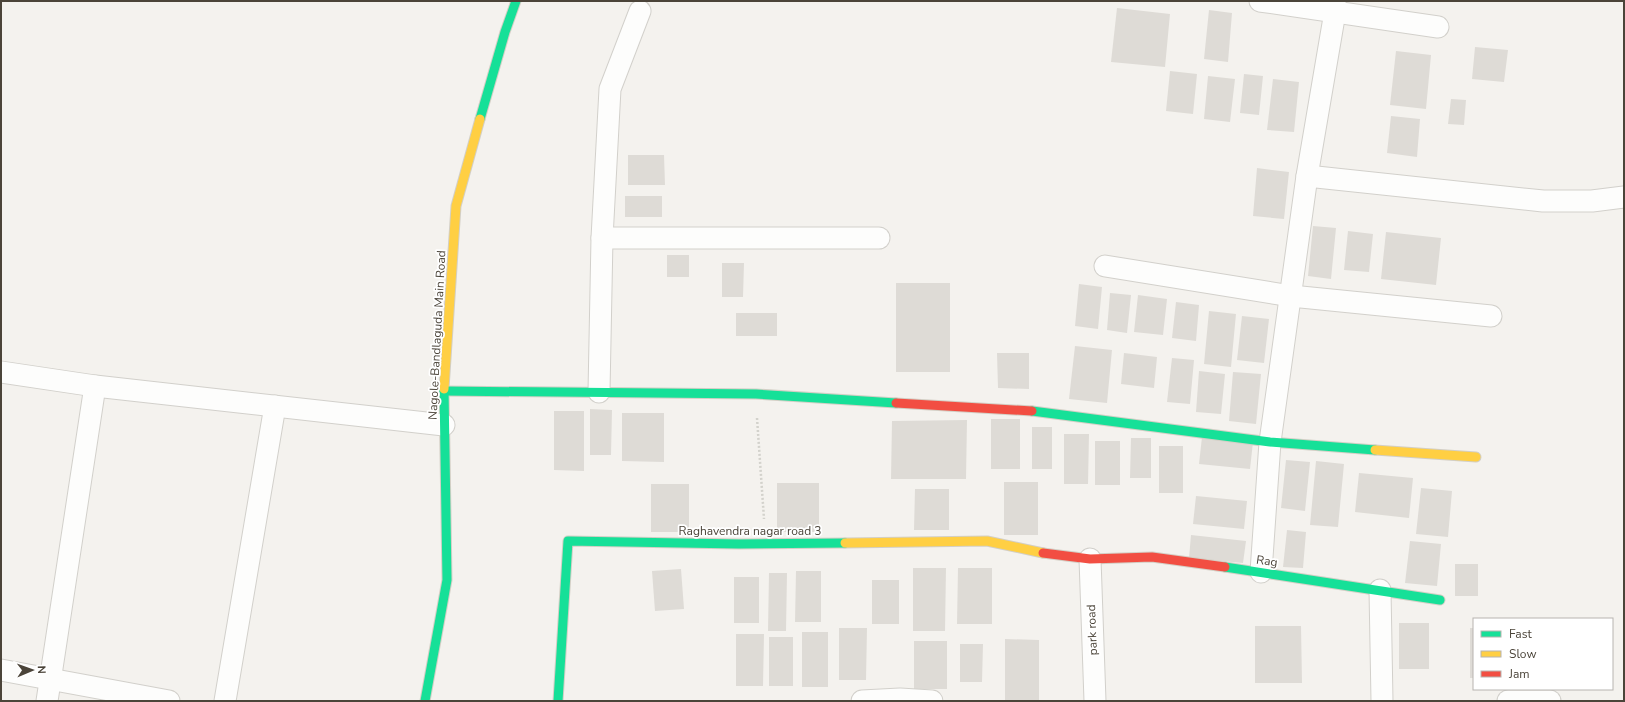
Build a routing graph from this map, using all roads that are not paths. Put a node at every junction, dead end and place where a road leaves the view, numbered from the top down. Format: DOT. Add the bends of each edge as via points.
graph roads {
  1 [pos="516,1"];
  2 [pos="1260,1"];
  3 [pos="1335,6"];
  4 [pos="640,11"];
  5 [pos="1438,27"];
  6 [pos="1307,176"];
  7 [pos="1624,197"];
  8 [pos="602,238"];
  9 [pos="879,238"];
  10 [pos="1105,266"];
  11 [pos="1291,296"];
  12 [pos="1491,316"];
  13 [pos="1,372"];
  14 [pos="96,386"];
  15 [pos="444,391"];
  16 [pos="599,392"];
  17 [pos="275,406"];
  18 [pos="444,425"];
  19 [pos="1270,442"];
  20 [pos="1476,457"];
  21 [pos="1090,559"];
  22 [pos="1261,572"];
  23 [pos="1380,590"];
  24 [pos="1440,600"];
  25 [pos="1,670"];
  26 [pos="51,679"];
  27 [pos="47,701"];
  28 [pos="170,701"];
  29 [pos="225,701"];
  30 [pos="425,701"];
  31 [pos="558,701"];
  32 [pos="862,701"];
  33 [pos="932,701"];
  34 [pos="1095,701"];
  35 [pos="1382,701"];
  36 [pos="1508,701"];
  37 [pos="1550,701"];
  1 -- 15 [label="street, Nagole-Bandlaguda Main Road" via="456,206"];
  2 -- 3 [label="street"];
  3 -- 5 [label="street"];
  3 -- 6 [label="street"];
  4 -- 8 [label="street" via="610,89"];
  6 -- 7 [label="street" via="1543,201 1592,201"];
  6 -- 11 [label="street"];
  8 -- 9 [label="street"];
  8 -- 16 [label="street"];
  10 -- 11 [label="street"];
  11 -- 12 [label="street"];
  11 -- 19 [label="street"];
  13 -- 14 [label="street"];
  14 -- 17 [label="street"];
  14 -- 26 [label="street"];
  15 -- 16 [label="street"];
  15 -- 18 [label="street, Nagole-Bandlaguda Main Road"];
  16 -- 19 [label="street" via="756,394 1040,412"];
  17 -- 18 [label="street"];
  17 -- 29 [label="street"];
  18 -- 30 [label="street, Nagole-Bandlaguda Main Road" via="447,580"];
  19 -- 20 [label="street"];
  19 -- 22 [label="street"];
  21 -- 22 [label="street, Rag" via="1152,557"];
  21 -- 31 [label="street, Raghavendra nagar road 3" via="1030,551 987,541 568,541"];
  21 -- 34 [label="street, park road"];
  22 -- 23 [label="street, Rag"];
  23 -- 24 [label="street, Rag"];
  23 -- 35 [label="street"];
  25 -- 26 [label="street"];
  26 -- 27 [label="street"];
  26 -- 28 [label="street"];
  32 -- 33 [label="street"];
  36 -- 37 [label="street"];
}
